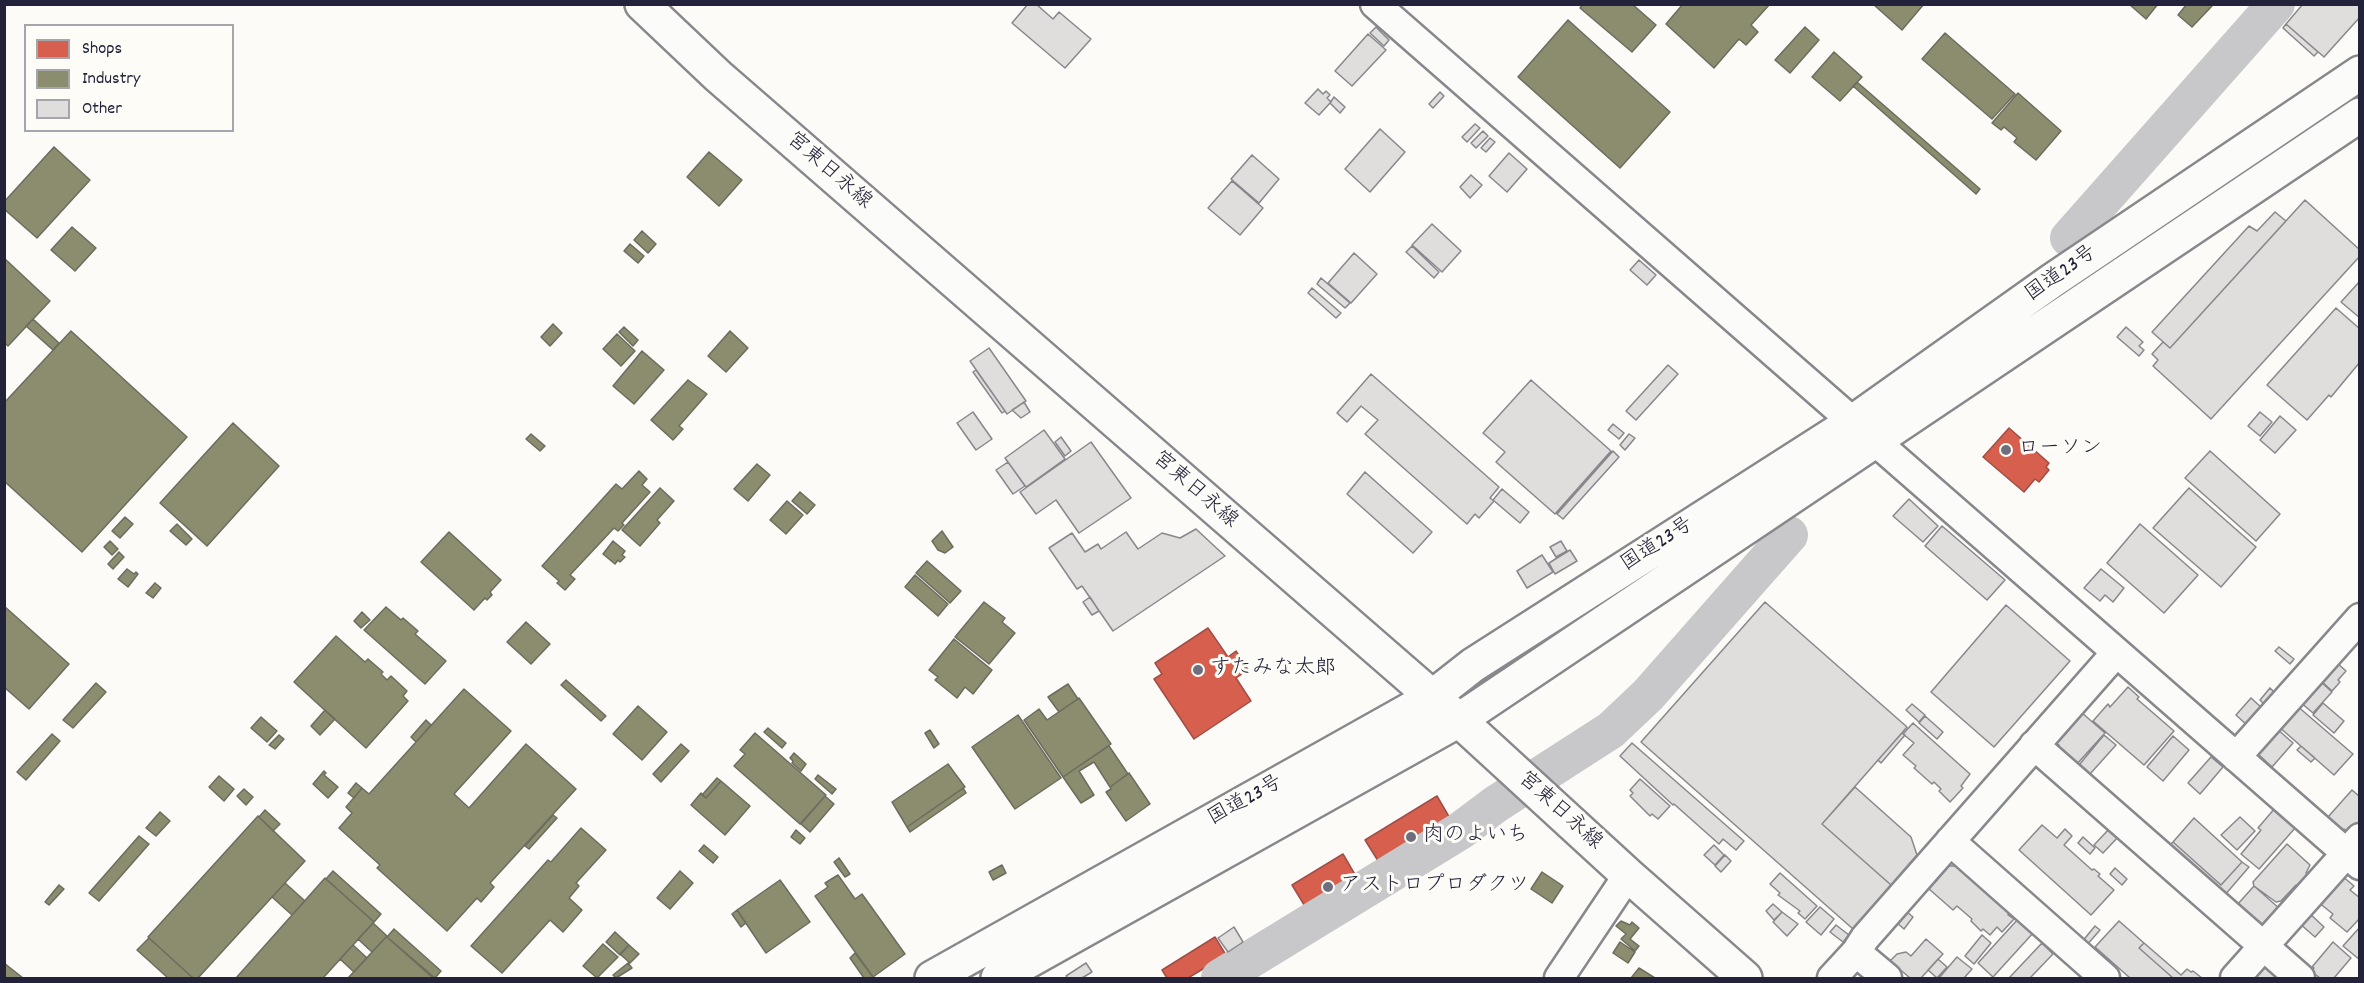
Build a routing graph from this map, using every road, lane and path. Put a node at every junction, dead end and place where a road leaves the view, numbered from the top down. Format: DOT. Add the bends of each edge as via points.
graph roads {
  1 [pos="642,4"];
  2 [pos="1376,4"];
  3 [pos="2360,73"];
  4 [pos="2360,115"];
  5 [pos="1864,432"];
  6 [pos="2353,637"];
  7 [pos="2115,654"];
  8 [pos="1431,698"];
  9 [pos="1459,720"];
  10 [pos="2034,745"];
  11 [pos="2236,757"];
  12 [pos="1950,842"];
  13 [pos="2355,852"];
  14 [pos="1628,875"];
  15 [pos="2263,946"];
  16 [pos="1856,952"];
  17 [pos="932,978"];
  18 [pos="998,978"];
  19 [pos="1559,978"];
  20 [pos="1745,978"];
  21 [pos="1832,978"];
  22 [pos="1887,978"];
  23 [pos="2105,978"];
  24 [pos="2235,978"];
  25 [pos="2300,978"];
  1 -- 8 [label="main road, 宮東日永線" via="718,76"];
  2 -- 5 [label="street"];
  3 -- 5 [label="main road, 国道23号" via="2053,280"];
  4 -- 5 [label="main road, 国道23号"];
  5 -- 7 [label="street"];
  5 -- 8 [label="main road, 国道23号" via="1473,665"];
  5 -- 9 [label="main road, 国道23号"];
  6 -- 11 [label="street"];
  7 -- 10 [label="street"];
  7 -- 11 [label="street"];
  8 -- 9 [label="main road, 宮東日永線"];
  8 -- 17 [label="main road, 国道23号"];
  9 -- 14 [label="main road, 宮東日永線"];
  9 -- 18 [label="main road, 国道23号"];
  10 -- 12 [label="street"];
  10 -- 15 [label="street"];
  11 -- 13 [label="street"];
  12 -- 16 [label="street"];
  12 -- 23 [label="street"];
  13 -- 15 [label="street"];
  14 -- 19 [label="street"];
  14 -- 20 [label="main road, 宮東日永線"];
  15 -- 24 [label="street"];
  15 -- 25 [label="street"];
  16 -- 21 [label="street"];
  16 -- 22 [label="street"];
}
